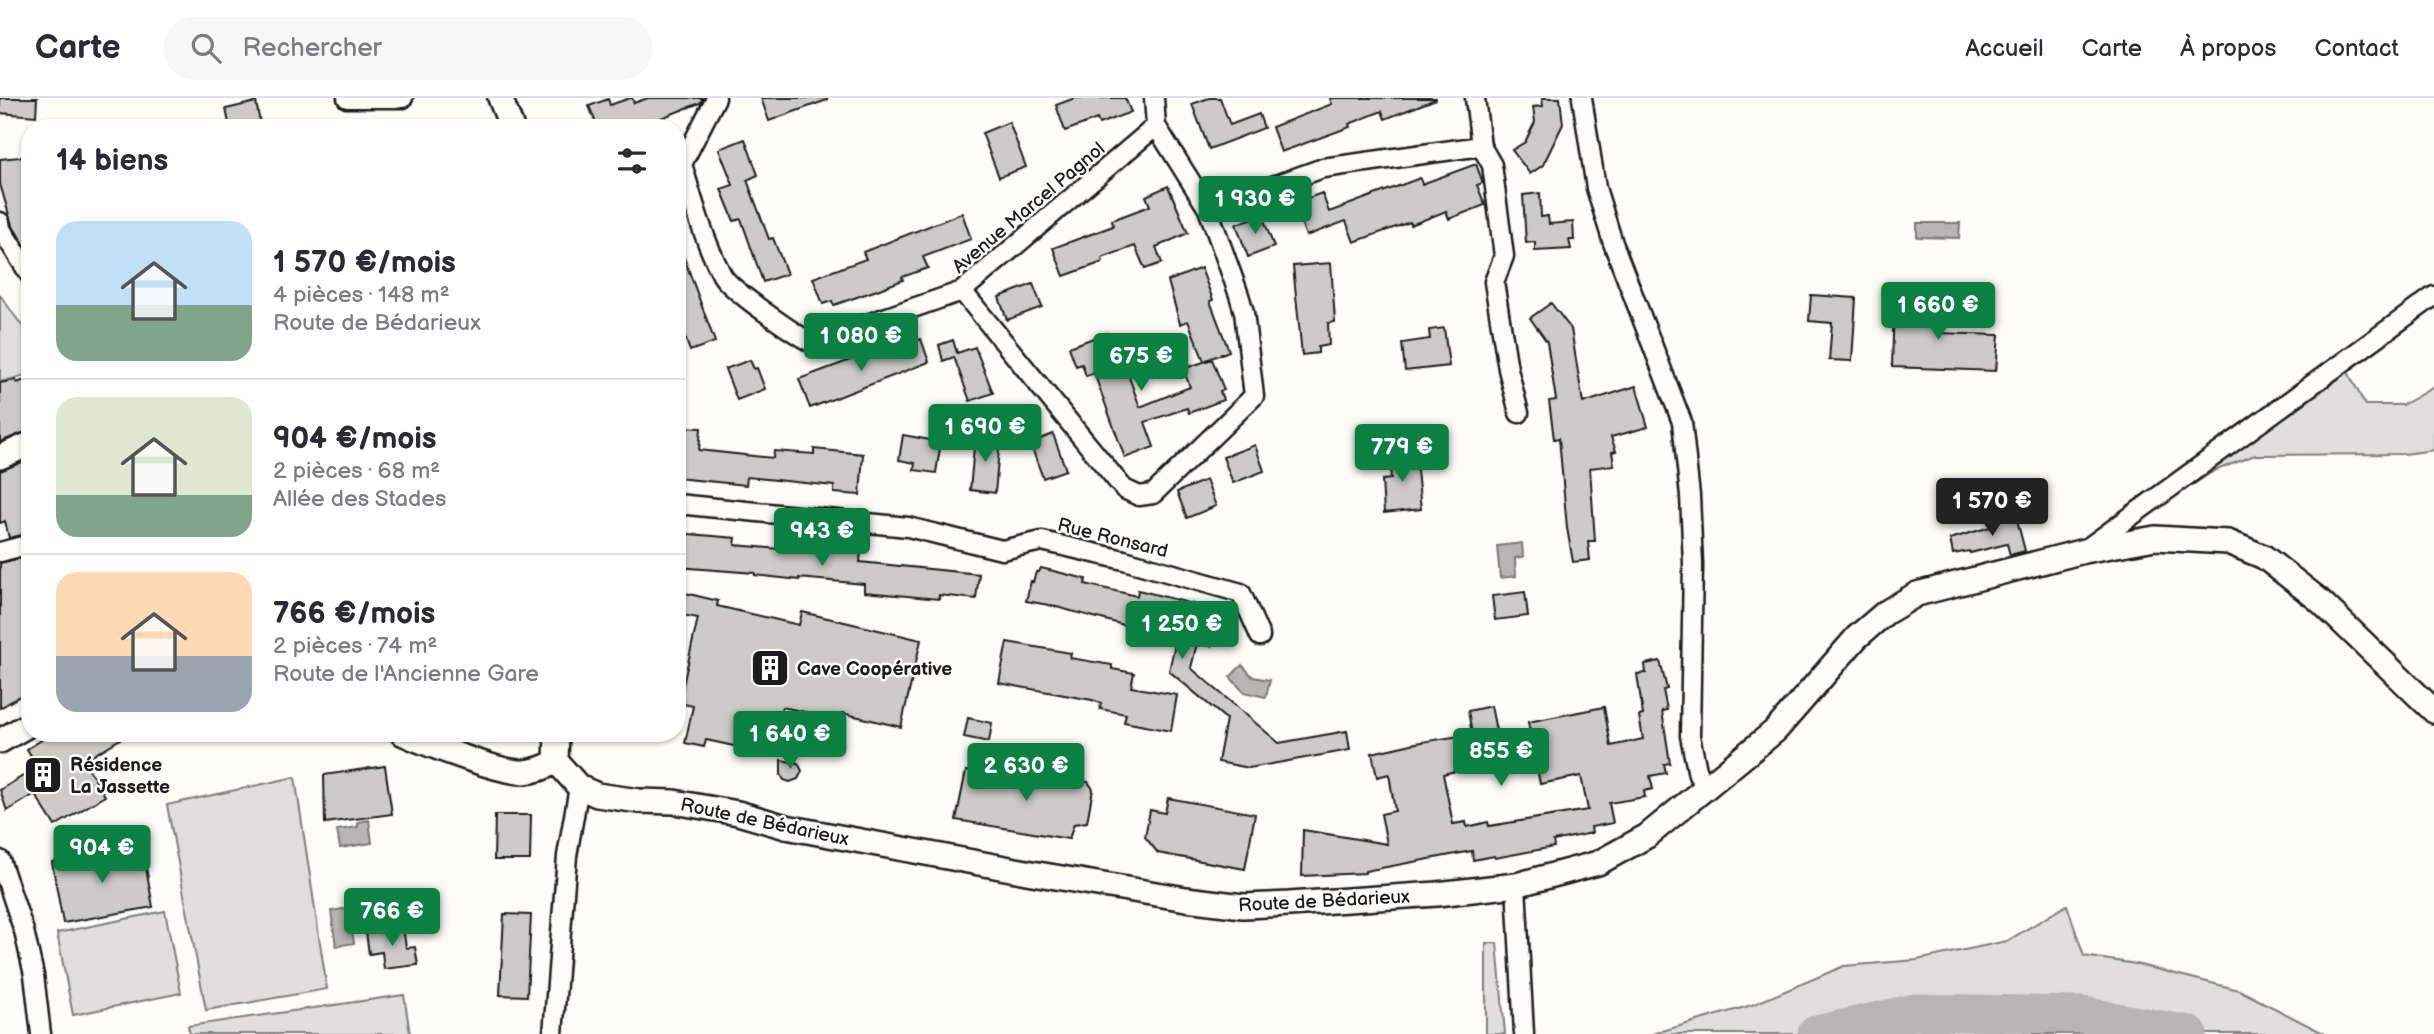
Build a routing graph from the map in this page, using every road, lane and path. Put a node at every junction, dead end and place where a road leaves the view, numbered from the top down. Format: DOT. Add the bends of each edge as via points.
graph roads {
  1 [pos="402,98"];
  2 [pos="500,98"];
  3 [pos="716,98"];
  4 [pos="1154,98"];
  5 [pos="1475,98"];
  6 [pos="1582,98"];
  7 [pos="349,99"];
  8 [pos="508,119"];
  9 [pos="1156,126"];
  10 [pos="1482,146"];
  11 [pos="686,156"];
  12 [pos="686,177"];
  13 [pos="1208,209"];
  14 [pos="0,226"];
  15 [pos="21,260"];
  16 [pos="962,291"];
  17 [pos="2434,296"];
  18 [pos="1519,413"];
  19 [pos="21,448"];
  20 [pos="0,457"];
  21 [pos="686,506"];
  22 [pos="21,546"];
  23 [pos="2084,551"];
  24 [pos="0,552"];
  25 [pos="1260,636"];
  26 [pos="2434,711"];
  27 [pos="21,729"];
  28 [pos="0,741"];
  29 [pos="427,742"];
  30 [pos="557,742"];
  31 [pos="556,761"];
  32 [pos="1706,785"];
  33 [pos="579,788"];
  34 [pos="0,860"];
  35 [pos="1516,885"];
  36 [pos="41,1034"];
  37 [pos="553,1034"];
  38 [pos="1524,1034"];
  1 -- 7 [label="street"];
  2 -- 8 [label="street"];
  3 -- 11 [label="street, Avenue Marcel Pagnol"];
  4 -- 9 [label="street"];
  5 -- 10 [label="street"];
  6 -- 32 [label="street" via="1597,188 1613,243 1682,422 1693,564 1690,736 1698,775"];
  9 -- 13 [label="street"];
  9 -- 16 [label="street, Avenue Marcel Pagnol"];
  10 -- 13 [label="street" via="1323,167"];
  10 -- 18 [label="street" via="1492,165 1504,256 1494,282"];
  12 -- 16 [label="street, Avenue Marcel Pagnol" via="724,278 791,332 812,343"];
  13 -- 16 [label="street" via="1244,312 1254,396 1153,494 1139,496 1124,489"];
  14 -- 15 [label="street"];
  17 -- 23 [label="street"];
  19 -- 20 [label="street"];
  21 -- 25 [label="street, Rue Ronsard" via="908,527 1002,550 1042,541 1241,593"];
  22 -- 24 [label="street"];
  23 -- 26 [label="street, Route de Bédarieux" via="2155,538 2228,542 2264,557 2319,600"];
  23 -- 32 [label="street, Route de Bédarieux" via="1917,594 1885,613 1857,637 1776,730"];
  27 -- 28 [label="street"];
  29 -- 31 [label="street" via="523,772"];
  30 -- 31 [label="street"];
  31 -- 33 [label="street"];
  32 -- 35 [label="street, Route de Bédarieux" via="1647,836 1598,863"];
  33 -- 35 [label="street, Route de Bédarieux" via="604,796 738,813 786,827 1032,873 1243,906"];
  33 -- 37 [label="street" via="567,856"];
  34 -- 36 [label="street" via="24,931"];
  35 -- 38 [label="street"];
}
